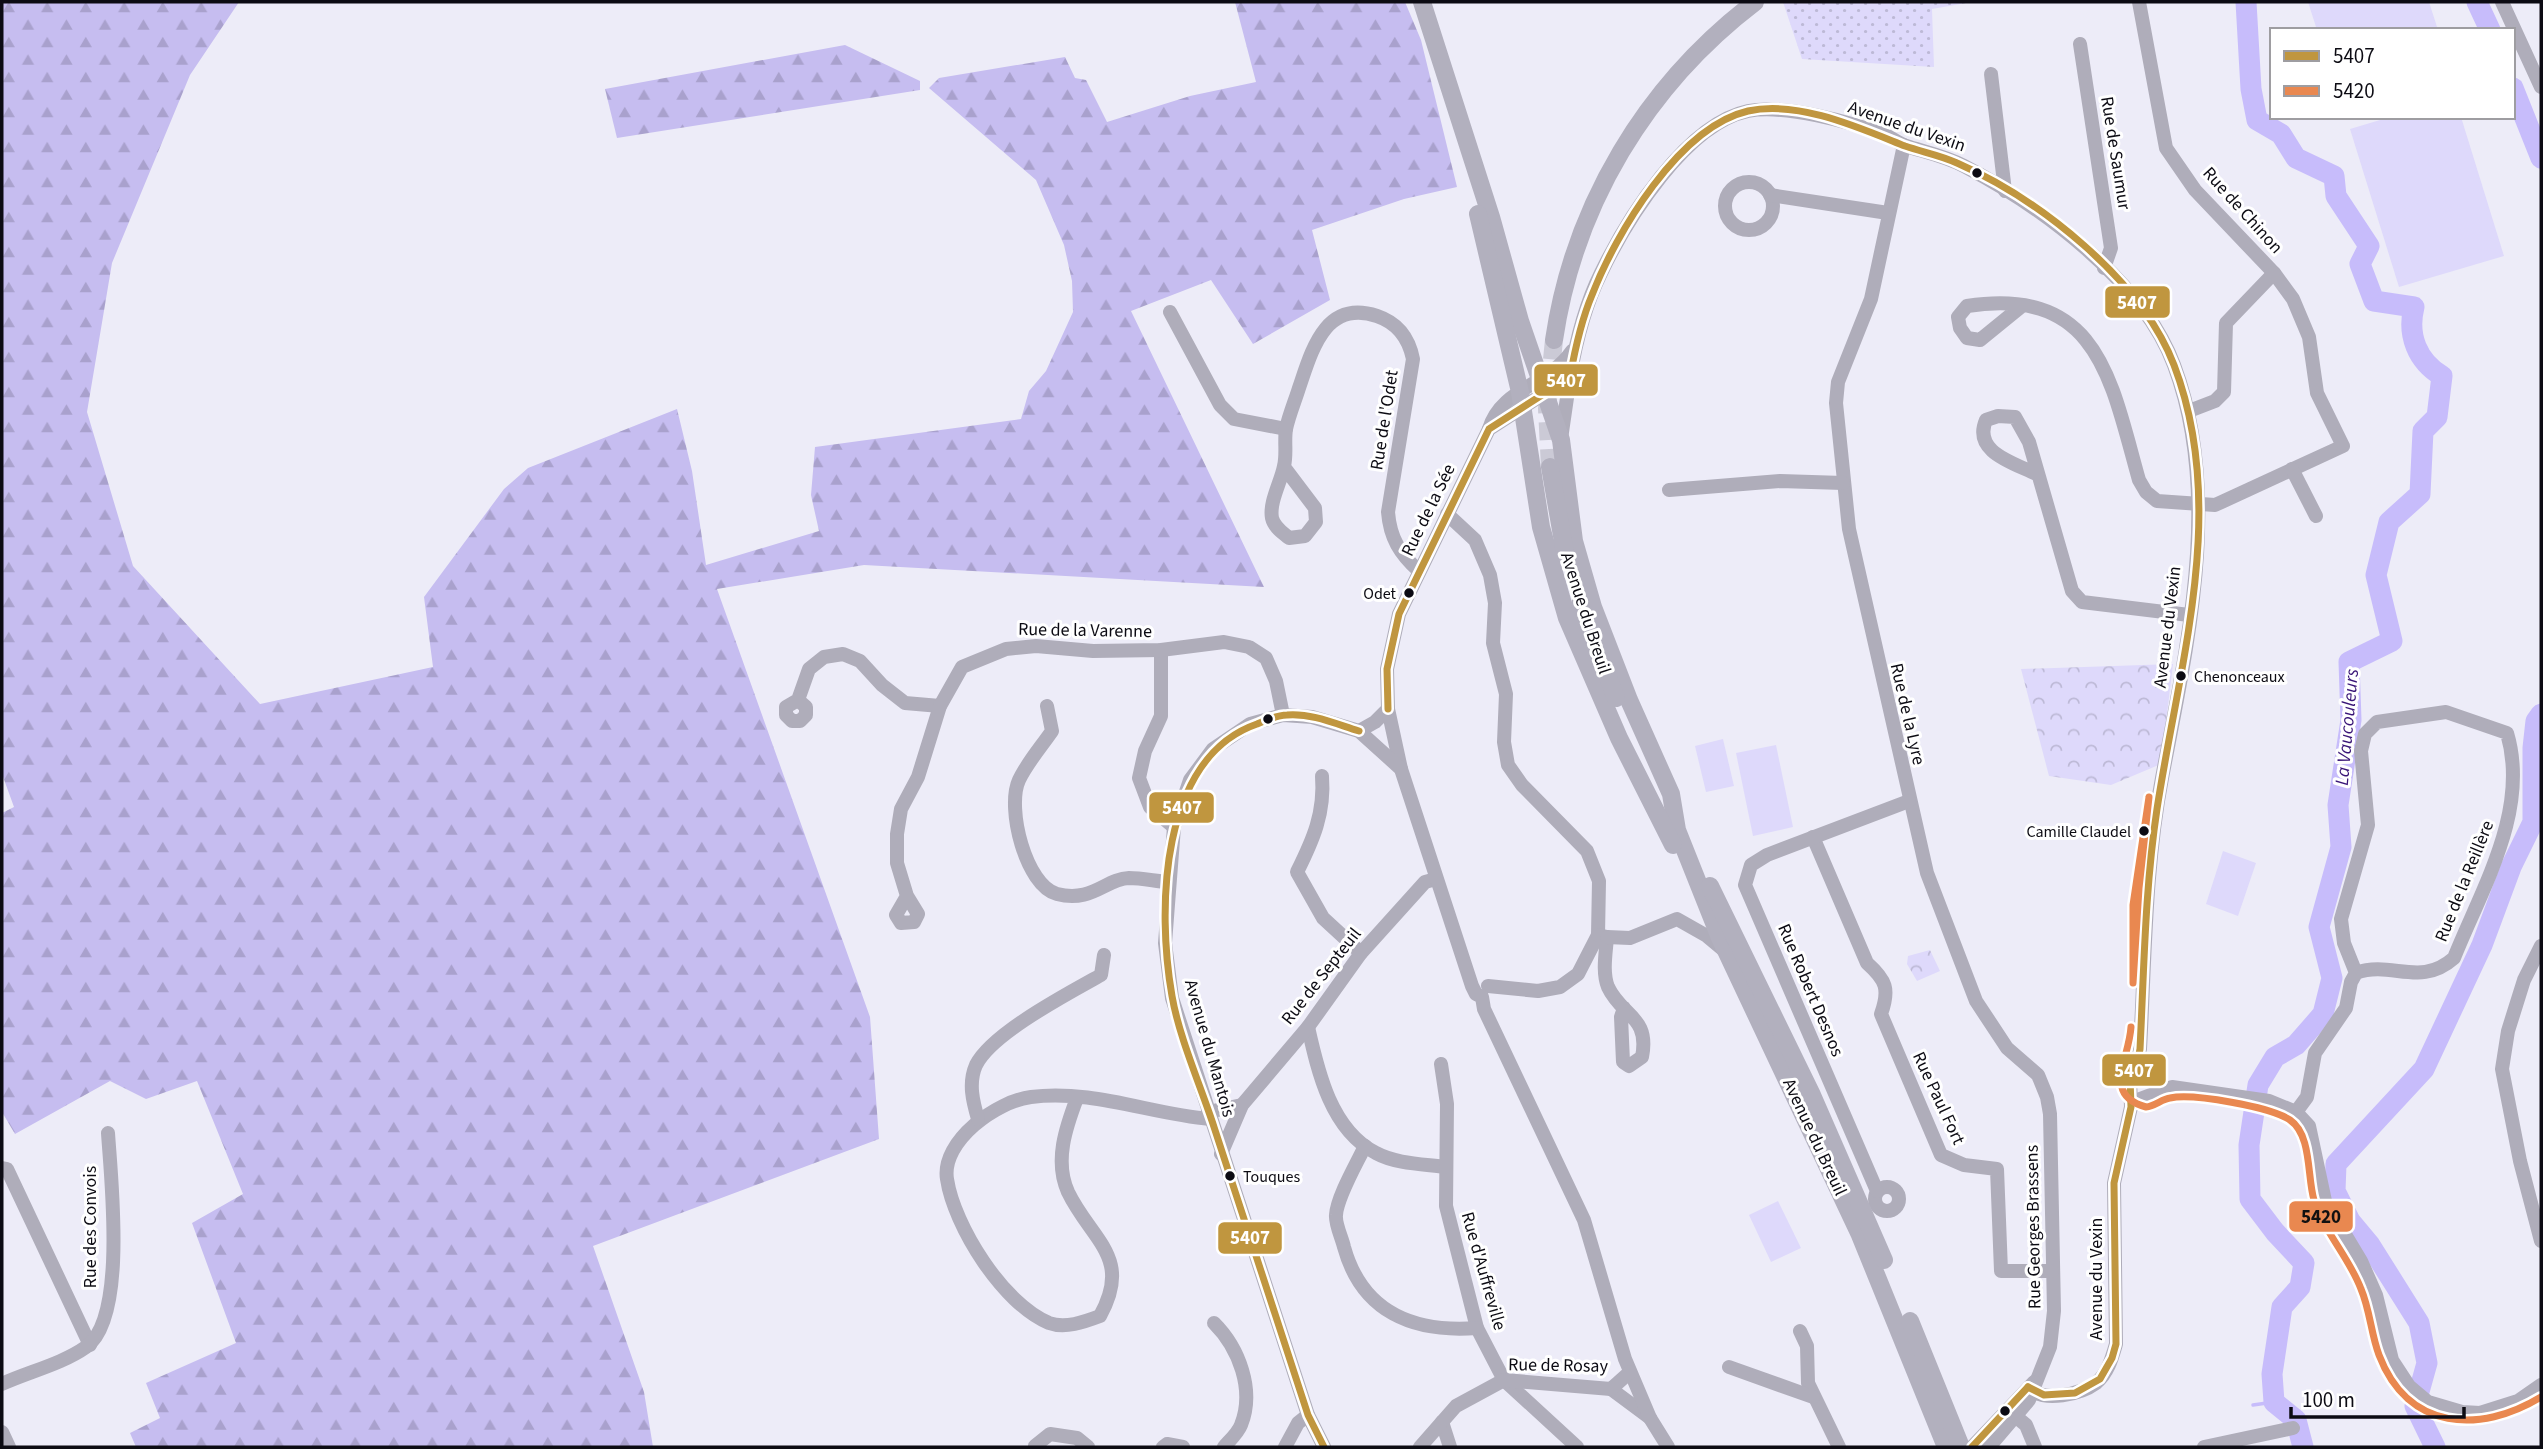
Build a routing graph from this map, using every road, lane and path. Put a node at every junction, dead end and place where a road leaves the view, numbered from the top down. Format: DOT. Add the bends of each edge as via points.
graph roads {
  1 [pos="1422,2"];
  2 [pos="1755,2"];
  3 [pos="2139,2"];
  4 [pos="2502,2"];
  5 [pos="2514,28"];
  6 [pos="2515,30"];
  7 [pos="2080,44"];
  8 [pos="1991,74"];
  9 [pos="2541,87"];
  10 [pos="1468,144"];
  11 [pos="1904,145"];
  12 [pos="2005,191"];
  13 [pos="1770,195"];
  14 [pos="1888,213"];
  15 [pos="2104,268"];
  16 [pos="2274,273"];
  17 [pos="2023,305"];
  18 [pos="1170,312"];
  19 [pos="1554,340"];
  20 [pos="1575,347"];
  21 [pos="1533,356"];
  22 [pos="1570,377"];
  23 [pos="1544,387"];
  24 [pos="1520,400"];
  25 [pos="2189,411"];
  26 [pos="1286,429"];
  27 [pos="1561,440"];
  28 [pos="1284,467"];
  29 [pos="1550,467"];
  30 [pos="2292,469"];
  31 [pos="2038,475"];
  32 [pos="1843,483"];
  33 [pos="1670,490"];
  34 [pos="2197,502"];
  35 [pos="1447,514"];
  36 [pos="2316,516"];
  37 [pos="1419,571"];
  38 [pos="2189,615"];
  39 [pos="1161,650"];
  40 [pos="798,700"];
  41 [pos="940,706"];
  42 [pos="1048,706"];
  43 [pos="1388,709"];
  44 [pos="1283,715"];
  45 [pos="1359,731"];
  46 [pos="1401,768"];
  47 [pos="1322,776"];
  48 [pos="1909,801"];
  49 [pos="1174,827"];
  50 [pos="1677,830"];
  51 [pos="1813,837"];
  52 [pos="1436,879"];
  53 [pos="1167,883"];
  54 [pos="907,896"];
  55 [pos="1603,936"];
  56 [pos="2541,946"];
  57 [pos="1361,953"];
  58 [pos="1727,953"];
  59 [pos="1104,955"];
  60 [pos="2356,973"];
  61 [pos="1485,991"];
  62 [pos="1624,1008"];
  63 [pos="1308,1027"];
  64 [pos="2140,1049"];
  65 [pos="1441,1064"];
  66 [pos="2135,1069"];
  67 [pos="2156,1071"];
  68 [pos="2038,1075"];
  69 [pos="2130,1085"];
  70 [pos="2172,1087"];
  71 [pos="2151,1095"];
  72 [pos="1077,1098"];
  73 [pos="1242,1105"];
  74 [pos="2131,1107"];
  75 [pos="2296,1112"];
  76 [pos="1209,1115"];
  77 [pos="978,1119"];
  78 [pos="108,1133"];
  79 [pos="1366,1146"];
  80 [pos="1222,1154"];
  81 [pos="1446,1167"];
  82 [pos="2,1168"];
  83 [pos="1877,1191"];
  84 [pos="2536,1205"];
  85 [pos="2541,1241"];
  86 [pos="2052,1271"];
  87 [pos="1214,1323"];
  88 [pos="1476,1328"];
  89 [pos="1800,1331"];
  90 [pos="90,1345"];
  91 [pos="1729,1367"];
  92 [pos="1630,1372"];
  93 [pos="1504,1380"];
  94 [pos="2,1384"];
  95 [pos="2541,1385"];
  96 [pos="2033,1386"];
  97 [pos="1611,1389"];
  98 [pos="1813,1397"];
  99 [pos="2011,1412"];
  100 [pos="1308,1415"];
  101 [pos="1650,1418"];
  102 [pos="1936,1420"];
  103 [pos="1443,1422"];
  104 [pos="2293,1428"];
  105 [pos="2,1432"];
  106 [pos="1985,1441"];
  107 [pos="1954,1443"];
  108 [pos="1035,1446"];
  109 [pos="9,1447"];
  110 [pos="1088,1447"];
  111 [pos="1163,1447"];
  112 [pos="1184,1447"];
  113 [pos="1224,1447"];
  114 [pos="1285,1447"];
  115 [pos="1324,1447"];
  116 [pos="1420,1447"];
  117 [pos="1450,1447"];
  118 [pos="1577,1447"];
  119 [pos="1668,1447"];
  120 [pos="1839,1447"];
  121 [pos="1936,1447"];
  122 [pos="1972,1447"];
  123 [pos="2035,1447"];
  124 [pos="2204,1447"];
  1 -- 10 [label="main road"];
  2 -- 19 [label="main road" via="1708,41 1671,81 1609,170 1575,249"];
  3 -- 16 [label="street, Rue de Chinon" via="2166,148 2195,190"];
  4 -- 5 [label="street"];
  6 -- 9 [label="street"];
  7 -- 15 [label="street, Rue de Saumur" via="2111,248"];
  8 -- 12 [label="street"];
  10 -- 21 [label="main road"];
  10 -- 24 [label="main road" via="1478,212"];
  11 -- 12 [label="street, Avenue du Vexin" via="1963,166"];
  11 -- 14 [label="street, Rue de la Lyre"];
  11 -- 20 [label="street, Avenue du Vexin" via="1846,124 1790,112 1747,111 1721,121 1700,135 1658,181 1600,274"];
  12 -- 15 [label="street, Avenue du Vexin"];
  13 -- 14 [label="street"];
  14 -- 32 [label="street, Rue de la Lyre" via="1871,299 1838,382"];
  15 -- 25 [label="street, Avenue du Vexin" via="2160,336"];
  16 -- 25 [label="street, Rue de Chinon" via="2226,323 2224,392"];
  16 -- 30 [label="street" via="2293,299 2309,337 2317,393 2343,446"];
  17 -- 34 [label="street" via="2070,325 2096,351 2109,375 2146,492 2157,501"];
  18 -- 26 [label="street" via="1220,405 1234,419"];
  20 -- 21 [label="street" via="1549,363"];
  20 -- 22 [label="street, Avenue du Vexin"];
  20 -- 23 [label="street"];
  21 -- 23 [label="main road"];
  22 -- 23 [label="street"];
  22 -- 27 [label="street, Avenue du Vexin"];
  23 -- 24 [label="street"];
  23 -- 27 [label="main road"];
  24 -- 35 [label="street, Rue de la Sée" via="1494,410"];
  24 -- 58 [label="main road" via="1541,527 1567,618 1619,738"];
  25 -- 34 [label="street, Avenue du Vexin" via="2198,472"];
  26 -- 28 [label="street, Rue de l'Odet"];
  26 -- 37 [label="street, Rue de l'Odet" via="1312,350 1328,324 1348,313 1366,312 1402,331 1413,359 1388,512 1389,532 1404,558"];
  27 -- 50 [label="main road" via="1581,568 1629,700 1671,794"];
  28 -- 28 [label="street, Rue de l'Odet" via="1271,516 1289,538 1305,536 1316,522 1315,509"];
  29 -- 50 [label="main road, Avenue du Breuil" via="1563,543 1591,636"];
  30 -- 34 [label="street" via="2215,505"];
  30 -- 36 [label="street"];
  31 -- 31 [label="street" via="2029,442 2015,417 1986,420 1984,444"];
  31 -- 38 [label="street" via="2072,591 2082,601"];
  32 -- 33 [label="street" via="1784,481"];
  32 -- 48 [label="street, Rue de la Lyre" via="1869,628"];
  34 -- 38 [label="street, Avenue du Vexin"];
  35 -- 37 [label="street, Rue de la Sée"];
  35 -- 55 [label="street" via="1475,540 1490,575 1495,603 1493,643 1506,694 1508,765 1587,851 1599,881"];
  37 -- 43 [label="street, Rue de la Sée" via="1399,614 1387,669"];
  38 -- 64 [label="street, Avenue du Vexin" via="2157,811"];
  39 -- 41 [label="street, Rue de la Varenne" via="1006,649 962,667"];
  39 -- 44 [label="street, Rue de la Varenne" via="1224,642 1249,647 1266,658"];
  39 -- 49 [label="street" via="1161,716 1139,778 1150,807"];
  40 -- 41 [label="street" via="809,669 824,657 843,654 860,661 905,703"];
  41 -- 54 [label="street, Rue de la Varenne" via="918,777 901,809 897,863"];
  42 -- 53 [label="street" via="1052,731 1018,782 1014,807 1030,872 1056,894 1078,897 1127,878"];
  43 -- 45 [label="street"];
  43 -- 46 [label="street, Rue de la Sée"];
  44 -- 45 [label="street, Avenue du Mantois" via="1312,717"];
  44 -- 49 [label="street, Avenue du Mantois" via="1250,724 1213,749 1190,780"];
  45 -- 46 [label="street, Avenue du Mantois"];
  46 -- 52 [label="street"];
  47 -- 57 [label="street" via="1318,828 1297,872 1323,918"];
  48 -- 51 [label="street, Rue Robert Desnos"];
  48 -- 68 [label="street, Rue de la Lyre" via="1927,873 1976,1001 2007,1048"];
  49 -- 53 [label="street, Avenue du Mantois"];
  50 -- 58 [label="main road, Avenue du Breuil"];
  50 -- 107 [label="main road, Avenue du Breuil" via="1732,928 1812,1095 1937,1385"];
  51 -- 83 [label="street, Rue Robert Desnos" via="1751,865 1745,885"];
  51 -- 86 [label="street, Rue Paul Fort" via="1867,963 1884,977 1888,995 1881,1014 1941,1155 1997,1169 2001,1271"];
  52 -- 57 [label="street, Rue de Septeuil" via="1424,882"];
  52 -- 61 [label="street" via="1476,994"];
  53 -- 76 [label="street, Avenue du Mantois" via="1164,943 1172,998"];
  55 -- 58 [label="street" via="1630,938 1676,919"];
  55 -- 61 [label="street" via="1578,974 1560,987"];
  55 -- 62 [label="street" via="1608,987"];
  56 -- 84 [label="street" via="2524,980 2502,1069"];
  57 -- 63 [label="street, Rue de Septeuil"];
  58 -- 102 [label="main road, Avenue du Breuil" via="1860,1235"];
  59 -- 77 [label="street" via="1101,975 998,1040 976,1065 971,1095"];
  60 -- 60 [label="street, Rue de la Reillère" via="2344,943 2341,919 2368,825 2361,751 2365,734 2377,722 2446,712 2507,733 2512,750 2508,824 2454,958 2442,969 2426,974 2369,968"];
  60 -- 75 [label="street" via="2346,1008 2315,1054 2306,1097"];
  61 -- 92 [label="street" via="1484,1009 1584,1220"];
  63 -- 73 [label="street, Rue de Septeuil"];
  63 -- 79 [label="street" via="1329,1098 1343,1125"];
  64 -- 66 [label="street, Avenue du Vexin"];
  64 -- 67 [label="street"];
  65 -- 81 [label="street, Rue d'Auffreville" via="1447,1104"];
  66 -- 67 [label="street"];
  66 -- 69 [label="street, Avenue du Vexin"];
  67 -- 70 [label="street"];
  67 -- 71 [label="street"];
  68 -- 86 [label="street, Rue Georges Brassens" via="2050,1114"];
  69 -- 71 [label="street" via="2134,1093"];
  69 -- 74 [label="street, Avenue du Vexin"];
  70 -- 71 [label="street"];
  70 -- 75 [label="street" via="2269,1101"];
  71 -- 74 [label="street"];
  72 -- 76 [label="street" via="1173,1116"];
  72 -- 77 [label="street" via="1029,1097"];
  72 -- 77 [label="street" via="1065,1131 1062,1164 1068,1191 1104,1245 1113,1271 1111,1296 1100,1317 1076,1325 1050,1324 1019,1304 985,1264 959,1217 946,1177 952,1151"];
  73 -- 76 [label="street"];
  73 -- 80 [label="street, Rue de Septeuil"];
  74 -- 96 [label="street, Avenue du Vexin" via="2114,1183 2116,1344 2109,1366 2098,1382 2080,1392 2058,1395"];
  75 -- 95 [label="street" via="2309,1126 2325,1201 2361,1261 2376,1295 2392,1360 2409,1387 2428,1402 2480,1413 2518,1401"];
  76 -- 80 [label="street, Avenue du Mantois"];
  78 -- 90 [label="street, Rue des Convois" via="112,1276 105,1322"];
  79 -- 81 [label="street" via="1388,1157"];
  79 -- 88 [label="street" via="1336,1216 1349,1263 1375,1303 1412,1324 1448,1330"];
  80 -- 100 [label="street, Avenue du Mantois"];
  81 -- 88 [label="street, Rue d'Auffreville" via="1446,1206"];
  82 -- 90 [label="street" via="7,1169"];
  84 -- 85 [label="street"];
  86 -- 96 [label="street, Rue Georges Brassens" via="2050,1347"];
  87 -- 113 [label="street" via="1230,1339 1241,1363 1246,1395 1241,1426"];
  88 -- 93 [label="street, Rue d'Auffreville"];
  89 -- 98 [label="street" via="1807,1346"];
  90 -- 94 [label="street"];
  91 -- 98 [label="street"];
  92 -- 97 [label="street, Rue de Rosay"];
  92 -- 101 [label="street"];
  93 -- 97 [label="street, Rue de Rosay"];
  93 -- 103 [label="street, Rue de Rosay" via="1456,1406"];
  93 -- 118 [label="street, Rue d'Auffreville"];
  96 -- 99 [label="street"];
  97 -- 101 [label="street"];
  98 -- 120 [label="street"];
  99 -- 106 [label="street"];
  99 -- 123 [label="street" via="2026,1426"];
  100 -- 114 [label="street"];
  100 -- 115 [label="street, Avenue du Mantois"];
  101 -- 119 [label="street"];
  102 -- 107 [label="main road, Avenue du Breuil"];
  102 -- 121 [label="street"];
  103 -- 116 [label="street, Rue de Rosay"];
  103 -- 117 [label="street"];
  104 -- 124 [label="street"];
  105 -- 109 [label="street"];
  106 -- 107 [label="street"];
  106 -- 122 [label="street"];
  108 -- 110 [label="street" via="1050,1434 1077,1438"];
  111 -- 112 [label="street"];
}
